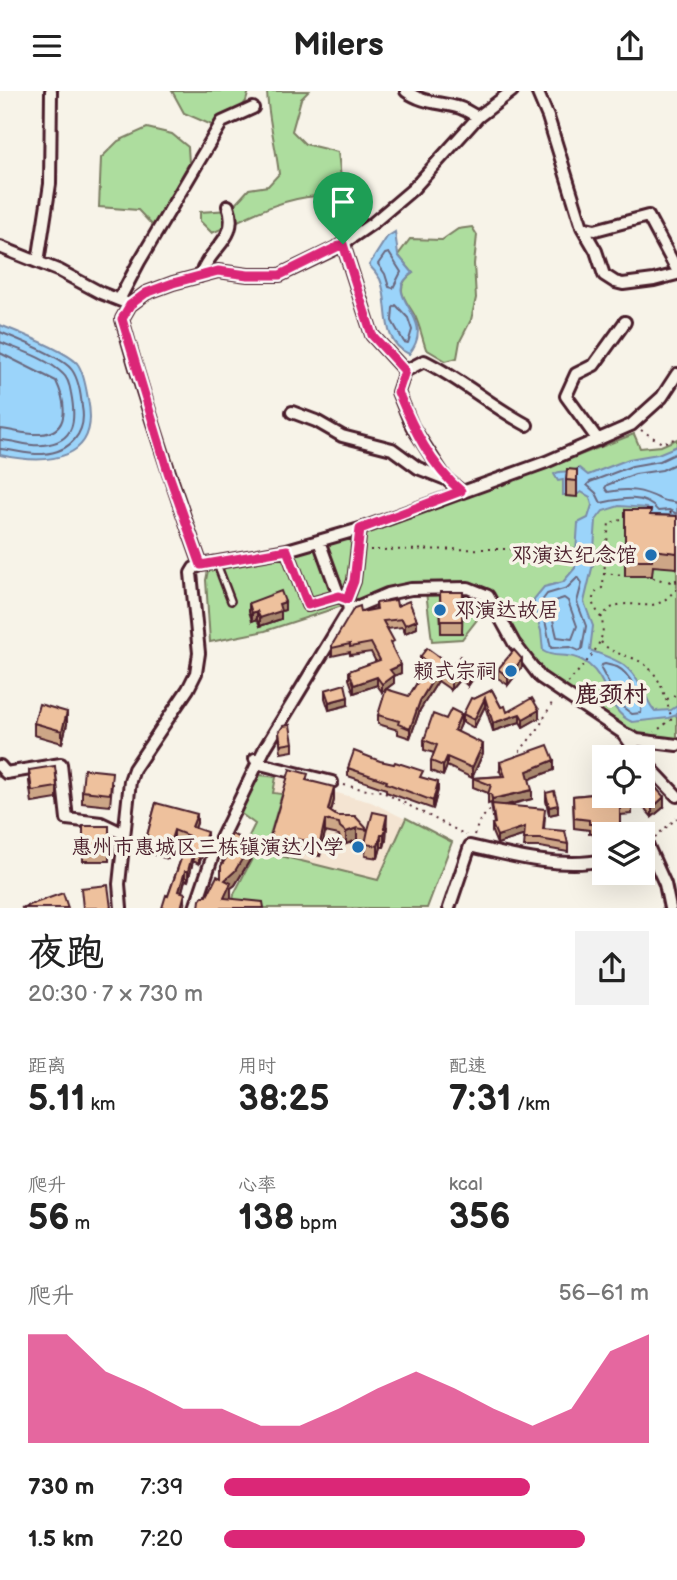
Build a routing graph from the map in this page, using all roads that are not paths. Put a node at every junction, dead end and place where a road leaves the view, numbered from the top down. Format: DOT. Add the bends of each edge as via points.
graph roads {
  1 [pos="51,91"];
  2 [pos="406,91"];
  3 [pos="512,91"];
  4 [pos="537,91"];
  5 [pos="253,108"];
  6 [pos="478,117"];
  7 [pos="228,206"];
  8 [pos="582,227"];
  9 [pos="343,244"];
  10 [pos="0,247"];
  11 [pos="38,262"];
  12 [pos="677,272"];
  13 [pos="200,276"];
  14 [pos="125,302"];
  15 [pos="625,322"];
  16 [pos="405,371"];
  17 [pos="676,376"];
  18 [pos="292,412"];
  19 [pos="527,425"];
  20 [pos="598,440"];
  21 [pos="446,479"];
  22 [pos="461,491"];
  23 [pos="360,529"];
  24 [pos="318,541"];
  25 [pos="287,550"];
  26 [pos="217,564"];
  27 [pos="201,565"];
  28 [pos="230,601"];
  29 [pos="345,602"];
  30 [pos="623,733"];
  31 [pos="632,745"];
  32 [pos="677,745"];
  33 [pos="254,758"];
  34 [pos="3,769"];
  35 [pos="655,772"];
  36 [pos="332,782"];
  37 [pos="677,796"];
  38 [pos="124,834"];
  39 [pos="592,862"];
  40 [pos="655,864"];
  41 [pos="121,908"];
  42 [pos="195,908"];
  43 [pos="449,908"];
  44 [pos="670,908"];
  1 -- 11 [label="street" via="50,184"];
  2 -- 6 [label="street"];
  3 -- 6 [label="street"];
  4 -- 8 [label="street"];
  5 -- 14 [label="street" via="222,122 145,252"];
  6 -- 9 [label="street" via="413,190"];
  7 -- 13 [label="street" via="231,229"];
  8 -- 12 [label="street" via="604,275 615,282 654,280"];
  8 -- 12 [label="street" via="595,230 648,216"];
  9 -- 13 [label="street" via="280,275 218,271"];
  9 -- 16 [label="street" via="372,335"];
  10 -- 11 [label="street"];
  11 -- 14 [label="street"];
  13 -- 14 [label="street"];
  14 -- 27 [label="street" via="122,319"];
  15 -- 20 [label="street" via="594,365 576,374 566,396"];
  16 -- 19 [label="street" via="424,361"];
  16 -- 21 [label="street" via="398,392 412,426"];
  17 -- 20 [label="street" via="662,397 631,425"];
  18 -- 21 [label="street" via="342,436 392,449 418,468"];
  20 -- 22 [label="street"];
  21 -- 22 [label="street"];
  22 -- 23 [label="street"];
  23 -- 24 [label="street"];
  23 -- 29 [label="street" via="354,581"];
  24 -- 25 [label="street"];
  24 -- 29 [label="street"];
  25 -- 26 [label="street"];
  25 -- 29 [label="street" via="308,605"];
  26 -- 27 [label="street"];
  26 -- 28 [label="lane"];
  27 -- 38 [label="street" via="191,573 197,673 134,769"];
  29 -- 30 [label="street" via="411,589 468,588 488,596 514,643 540,677"];
  29 -- 42 [label="street" via="265,748 213,855"];
  30 -- 31 [label="street"];
  30 -- 32 [label="street" via="638,740"];
  33 -- 36 [label="street" via="264,765"];
  34 -- 38 [label="street" via="61,764 67,819 101,823"];
  35 -- 37 [label="street"];
  38 -- 41 [label="street"];
  39 -- 43 [label="street" via="522,857 470,846"];
  40 -- 44 [label="street"];
}
